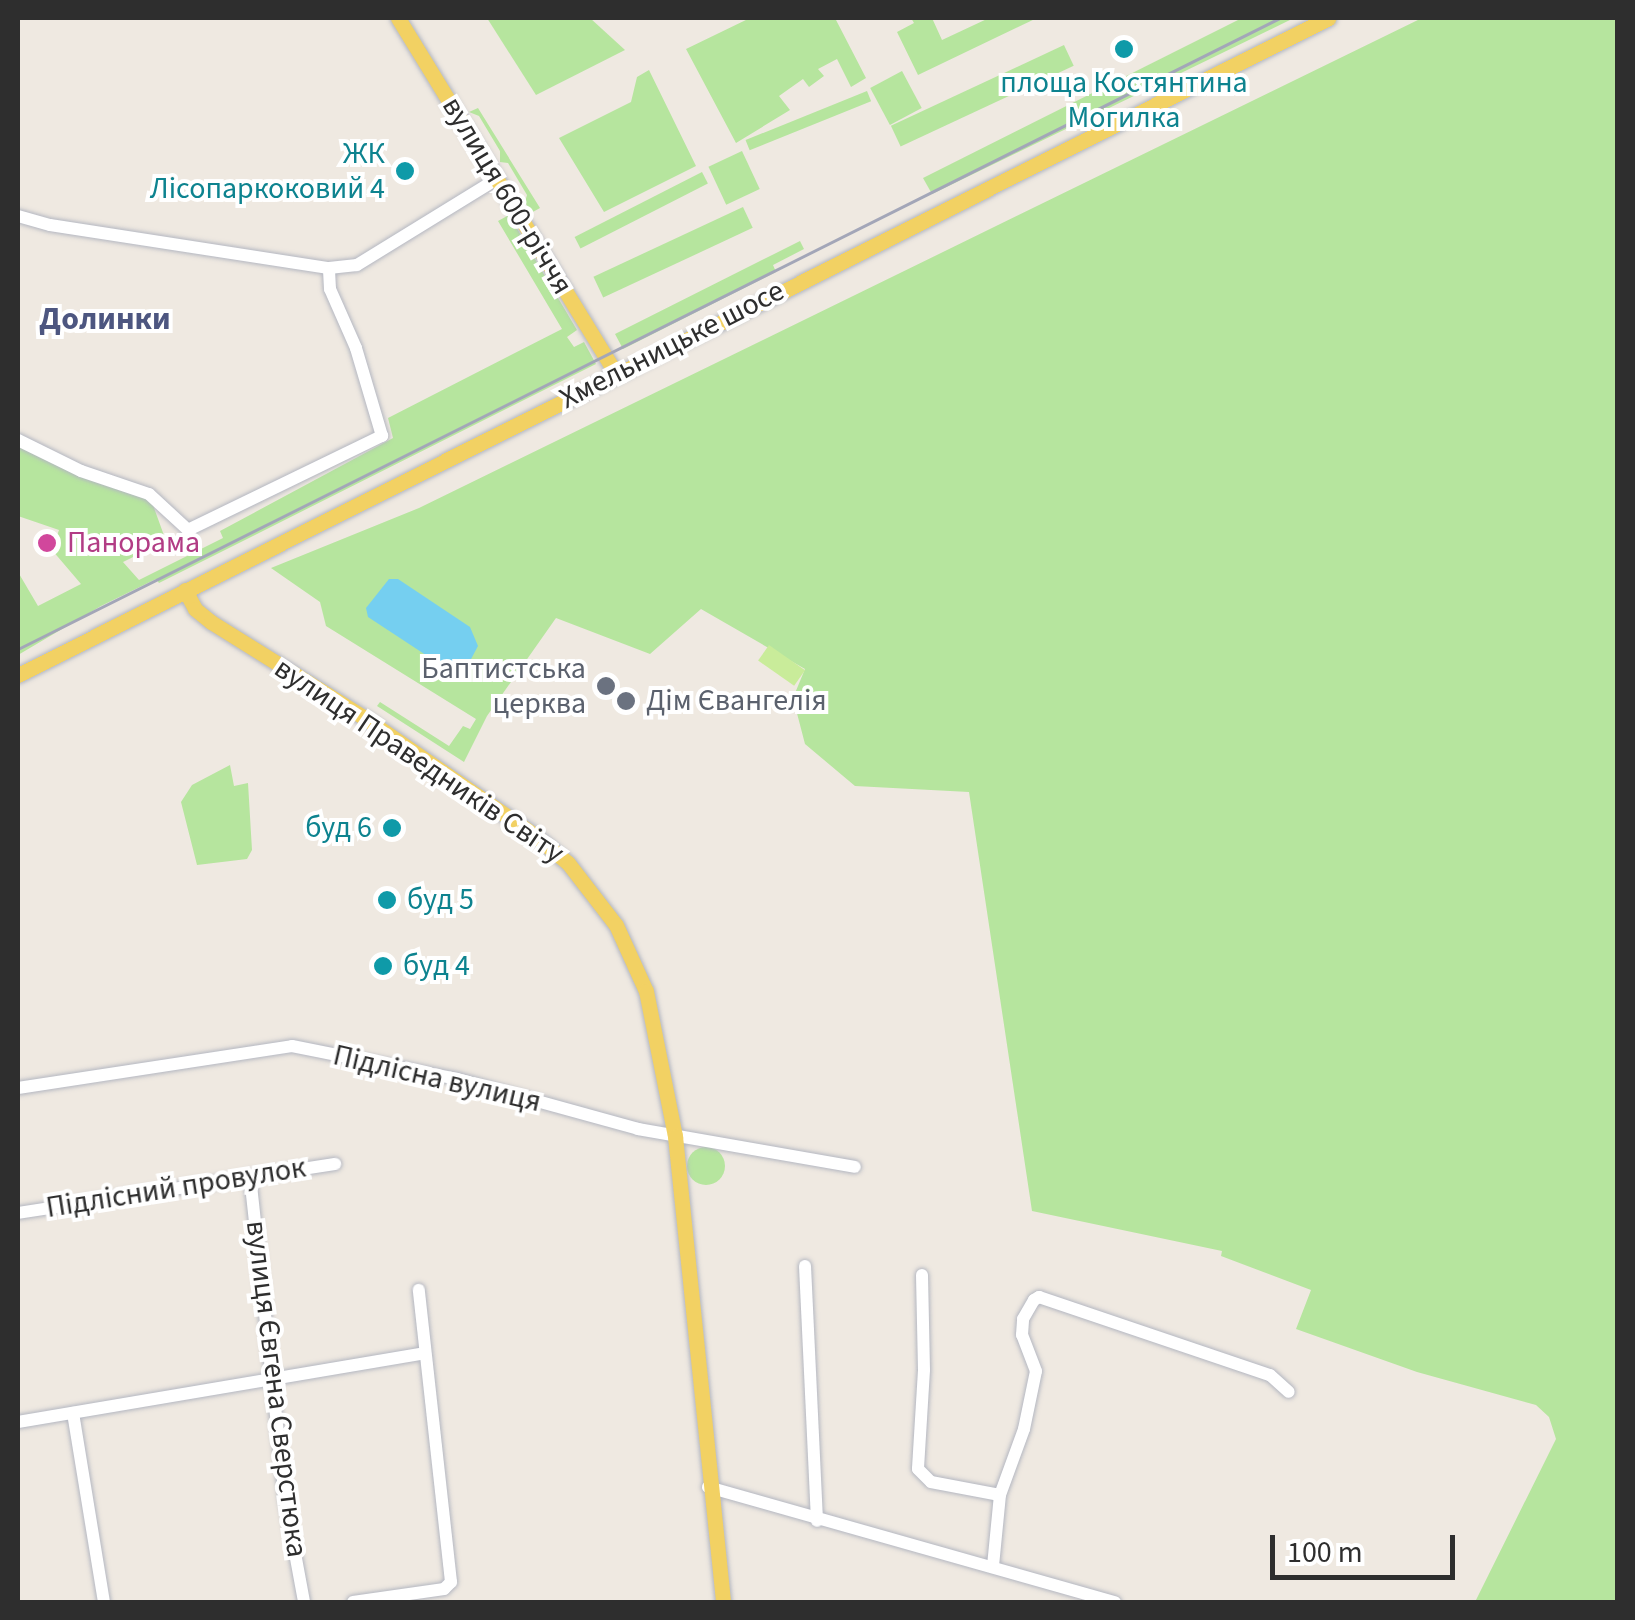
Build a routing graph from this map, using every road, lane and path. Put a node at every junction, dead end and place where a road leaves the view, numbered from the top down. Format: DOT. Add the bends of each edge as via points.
graph roads {
  1 [pos="398,18"];
  2 [pos="1328,18"];
  3 [pos="497,179"];
  4 [pos="18,216"];
  5 [pos="328,268"];
  6 [pos="616,374"];
  7 [pos="18,440"];
  8 [pos="185,590"];
  9 [pos="18,675"];
  10 [pos="18,1088"];
  11 [pos="676,1136"];
  12 [pos="335,1164"];
  13 [pos="854,1167"];
  14 [pos="250,1176"];
  15 [pos="18,1212"];
  16 [pos="806,1266"];
  17 [pos="922,1275"];
  18 [pos="419,1290"];
  19 [pos="424,1354"];
  20 [pos="272,1378"];
  21 [pos="1288,1392"];
  22 [pos="73,1413"];
  23 [pos="18,1422"];
  24 [pos="708,1487"];
  25 [pos="1000,1496"];
  26 [pos="817,1520"];
  27 [pos="992,1566"];
  28 [pos="104,1602"];
  29 [pos="304,1602"];
  30 [pos="354,1602"];
  31 [pos="724,1602"];
  32 [pos="1115,1602"];
  1 -- 3 [label="main road, вулиця 600-річчя"];
  2 -- 6 [label="main road, Хмельницьке шосе"];
  3 -- 5 [label="street" via="358,265"];
  3 -- 6 [label="main road, вулиця 600-річчя"];
  4 -- 5 [label="street"];
  5 -- 7 [label="street" via="382,436 188,530 149,494"];
  6 -- 8 [label="main road, Хмельницьке шосе"];
  8 -- 9 [label="main road, Хмельницьке шосе"];
  8 -- 11 [label="main road, вулиця Праведників Світу" via="211,622 380,729 568,862 634,961 659,1038"];
  10 -- 11 [label="street, Підлісна вулиця" via="292,1046 456,1079"];
  11 -- 13 [label="street, Підлісна вулиця"];
  11 -- 24 [label="main road, вулиця Праведників Світу"];
  12 -- 14 [label="street, Підлісний провулок"];
  14 -- 15 [label="street, Підлісний провулок"];
  14 -- 20 [label="street, вулиця Євгена Сверстюка"];
  16 -- 26 [label="street"];
  17 -- 25 [label="street" via="918,1468 931,1482"];
  18 -- 19 [label="street"];
  19 -- 20 [label="street"];
  19 -- 30 [label="street" via="450,1586"];
  20 -- 22 [label="street"];
  20 -- 29 [label="street, вулиця Євгена Сверстюка"];
  21 -- 25 [label="street" via="1270,1375 1040,1297 1023,1320 1036,1371"];
  22 -- 23 [label="street"];
  22 -- 28 [label="street"];
  24 -- 26 [label="street"];
  24 -- 31 [label="main road, вулиця Праведників Світу"];
  25 -- 27 [label="street"];
  26 -- 27 [label="street"];
  27 -- 32 [label="street"];
}
